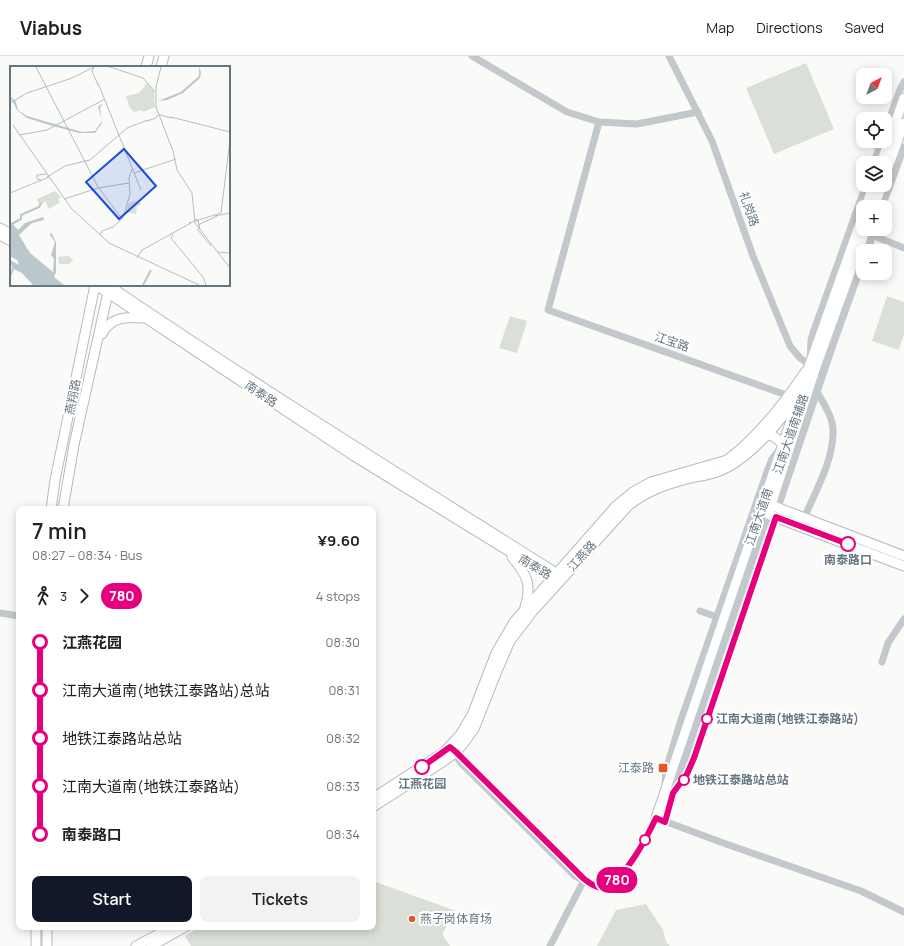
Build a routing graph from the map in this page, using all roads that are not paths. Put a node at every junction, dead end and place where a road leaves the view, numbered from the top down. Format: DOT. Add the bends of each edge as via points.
graph roads {
  1 [pos="149,56"];
  2 [pos="164,56"];
  3 [pos="472,56"];
  4 [pos="669,56"];
  5 [pos="146,66"];
  6 [pos="161,66"];
  7 [pos="904,82"];
  8 [pos="904,98"];
  9 [pos="698,112"];
  10 [pos="892,112"];
  11 [pos="599,122"];
  12 [pos="904,123"];
  13 [pos="904,147"];
  14 [pos="883,156"];
  15 [pos="892,156"];
  16 [pos="892,164"];
  17 [pos="873,192"];
  18 [pos="0,228"];
  19 [pos="10,233"];
  20 [pos="0,235"];
  21 [pos="857,236"];
  22 [pos="868,236"];
  23 [pos="881,236"];
  24 [pos="10,240"];
  25 [pos="904,248"];
  26 [pos="856,267"];
  27 [pos="845,277"];
  28 [pos="95,286"];
  29 [pos="109,287"];
  30 [pos="145,318"];
  31 [pos="88,320"];
  32 [pos="102,323"];
  33 [pos="98,341"];
  34 [pos="817,368"];
  35 [pos="801,391"];
  36 [pos="817,392"];
  37 [pos="789,396"];
  38 [pos="766,435"];
  39 [pos="783,446"];
  40 [pos="51,506"];
  41 [pos="64,506"];
  42 [pos="775,506"];
  43 [pos="769,513"];
  44 [pos="804,517"];
  45 [pos="800,526"];
  46 [pos="506,550"];
  47 [pos="904,556"];
  48 [pos="904,566"];
  49 [pos="556,577"];
  50 [pos="739,600"];
  51 [pos="525,608"];
  52 [pos="700,611"];
  53 [pos="0,613"];
  54 [pos="16,616"];
  55 [pos="720,618"];
  56 [pos="904,619"];
  57 [pos="882,662"];
  58 [pos="682,740"];
  59 [pos="697,747"];
  60 [pos="453,751"];
  61 [pos="669,791"];
  62 [pos="376,796"];
  63 [pos="376,805"];
  64 [pos="656,818"];
  65 [pos="665,822"];
  66 [pos="584,880"];
  67 [pos="904,912"];
  68 [pos="36,930"];
  69 [pos="47,930"];
  70 [pos="166,930"];
  71 [pos="180,930"];
  72 [pos="36,946"];
  73 [pos="47,946"];
  74 [pos="136,946"];
  75 [pos="151,946"];
  76 [pos="550,946"];
  1 -- 5 [label="main road"];
  2 -- 6 [label="main road"];
  3 -- 11 [label="street" via="567,112"];
  4 -- 9 [label="street, 礼岗路"];
  7 -- 10 [label="street"];
  8 -- 14 [label="main road"];
  9 -- 11 [label="street" via="637,124"];
  9 -- 34 [label="street, 礼岗路" via="717,153 755,261 790,346 795,353"];
  11 -- 37 [label="street, 江宝路" via="548,310"];
  12 -- 15 [label="main road"];
  13 -- 16 [label="street, 江南大道南辅路"];
  17 -- 27 [label="street, 江南大道南辅路"];
  18 -- 19 [label="main road"];
  20 -- 24 [label="main road"];
  21 -- 27 [label="main road, 江南大道南"];
  22 -- 27 [label="main road, 江南大道南"];
  23 -- 25 [label="street"];
  26 -- 27 [label="street, 江南大道南辅路"];
  27 -- 34 [label="main road, 江南大道南"];
  27 -- 34 [label="street, 江南大道南辅路" via="811,340"];
  28 -- 31 [label="main road, 燕翔路"];
  29 -- 30 [label="main road, 南泰路"];
  29 -- 32 [label="main road, 燕翔路"];
  29 -- 49 [label="main road, 南泰路"];
  30 -- 33 [label="main road" via="127,317 114,321 108,325"];
  30 -- 46 [label="main road, 南泰路" via="358,458"];
  31 -- 32 [label="street"];
  31 -- 40 [label="main road, 燕翔路"];
  32 -- 33 [label="main road, 燕翔路"];
  33 -- 41 [label="main road, 燕翔路" via="74,445"];
  34 -- 35 [label="main road, 江燕路"];
  34 -- 36 [label="street, 江南大道南辅路"];
  34 -- 37 [label="main road, 江燕路"];
  34 -- 42 [label="main road, 江南大道南"];
  35 -- 38 [label="main road, 江燕路"];
  35 -- 39 [label="main road, 江南大道南"];
  36 -- 42 [label="street, 江南大道南辅路"];
  36 -- 44 [label="street" via="828,412 833,432 828,460"];
  37 -- 49 [label="main road, 江燕路" via="738,453 727,460 656,480 633,492 616,506"];
  38 -- 39 [label="main road" via="776,437"];
  38 -- 49 [label="main road, 江燕路" via="752,451 732,466 670,484 639,497"];
  39 -- 43 [label="main road, 江南大道南"];
  39 -- 55 [label="street, 江南大道南辅路" via="776,452 768,469"];
  42 -- 43 [label="main road"];
  42 -- 43 [label="street, 江南大道南辅路"];
  42 -- 44 [label="main road"];
  43 -- 45 [label="main road"];
  43 -- 50 [label="main road, 江南大道南"];
  43 -- 50 [label="street, 江南大道南辅路"];
  44 -- 45 [label="street"];
  44 -- 47 [label="main road"];
  45 -- 48 [label="main road"];
  46 -- 49 [label="main road, 南泰路"];
  46 -- 51 [label="main road" via="520,566 528,581"];
  49 -- 51 [label="main road, 江燕路"];
  49 -- 60 [label="main road, 江燕路" via="510,641 474,729"];
  50 -- 55 [label="main road, 江南大道南"];
  50 -- 58 [label="street, 江南大道南"];
  50 -- 59 [label="street, 江南大道南辅路"];
  51 -- 60 [label="main road, 江燕路" via="502,640 472,715"];
  52 -- 55 [label="street"];
  53 -- 54 [label="street"];
  55 -- 58 [label="main road, 江南大道南"];
  56 -- 57 [label="street" via="888,643"];
  58 -- 59 [label="street"];
  58 -- 61 [label="main road, 江南大道南"];
  59 -- 61 [label="street, 江南大道南辅路" via="687,774"];
  60 -- 62 [label="main road, 江燕路"];
  60 -- 63 [label="main road, 江燕路"];
  60 -- 66 [label="street" via="467,769 575,876"];
  61 -- 64 [label="main road, 江南大道南"];
  61 -- 65 [label="street, 江南大道南"];
  64 -- 65 [label="street"];
  64 -- 66 [label="street" via="629,866 614,883 607,889"];
  65 -- 67 [label="street" via="861,891"];
  66 -- 76 [label="street"];
  68 -- 72 [label="main road"];
  69 -- 73 [label="main road"];
  70 -- 74 [label="main road"];
  71 -- 75 [label="main road"];
}
